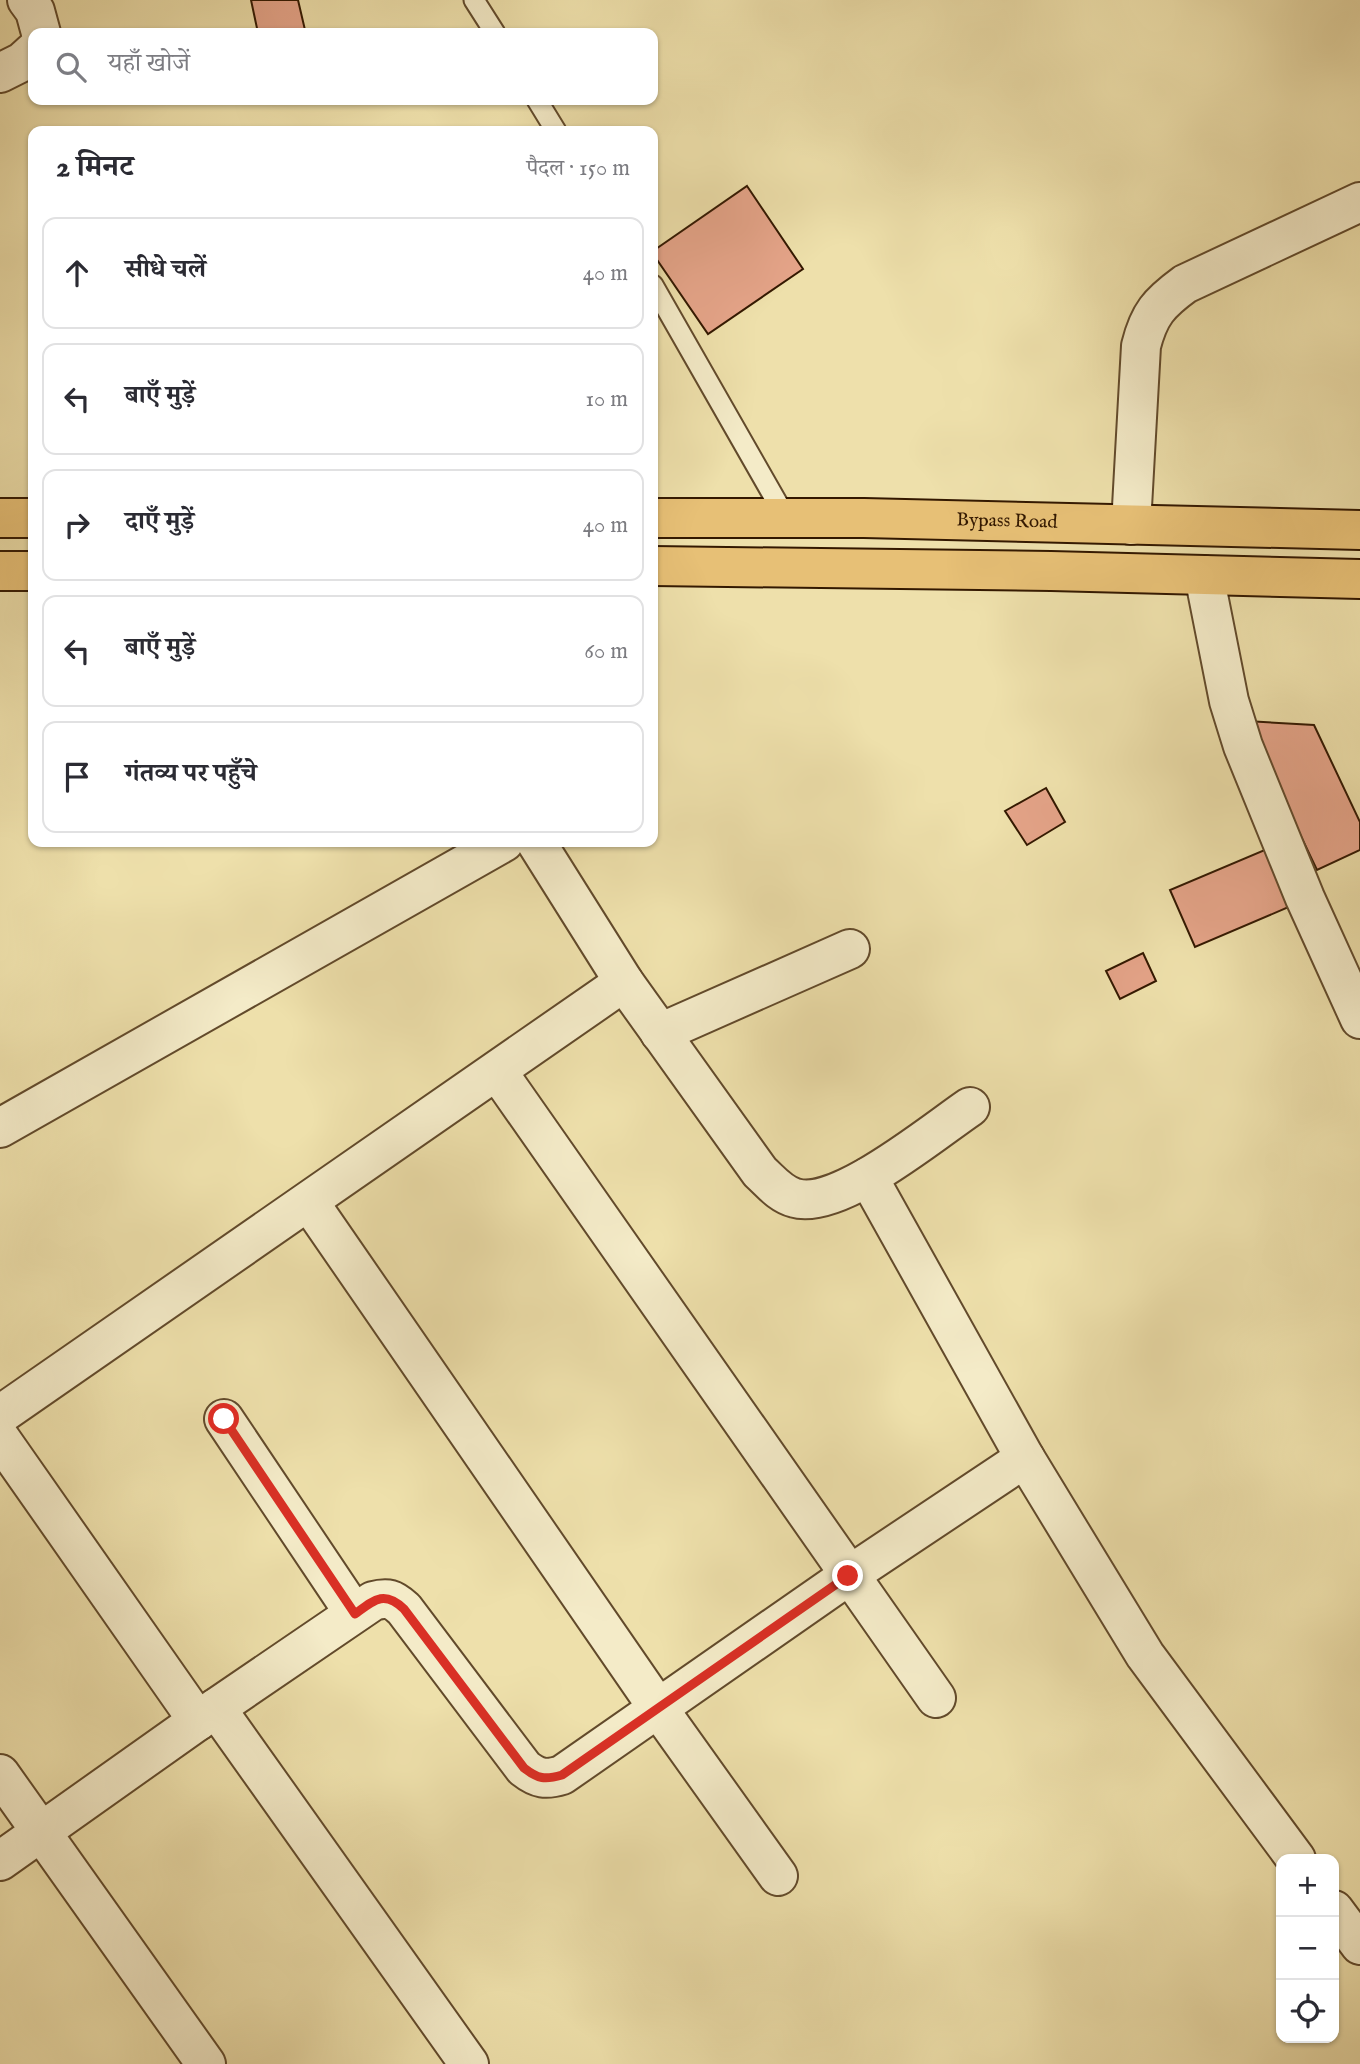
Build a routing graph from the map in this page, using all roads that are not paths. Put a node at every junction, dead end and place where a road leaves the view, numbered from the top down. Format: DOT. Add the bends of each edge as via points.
graph roads {
  1 [pos="27,0"];
  2 [pos="474,0"];
  3 [pos="40,28"];
  4 [pos="492,28"];
  5 [pos="28,57"];
  6 [pos="0,73"];
  7 [pos="540,105"];
  8 [pos="553,126"];
  9 [pos="1360,202"];
  10 [pos="658,294"];
  11 [pos="28,518"];
  12 [pos="658,518"];
  13 [pos="786,518"];
  14 [pos="0,519"];
  15 [pos="1131,525"];
  16 [pos="1360,530"];
  17 [pos="658,566"];
  18 [pos="0,571"];
  19 [pos="28,571"];
  20 [pos="1204,575"];
  21 [pos="1360,579"];
  22 [pos="495,847"];
  23 [pos="539,847"];
  24 [pos="850,948"];
  25 [pos="624,982"];
  26 [pos="1360,1019"];
  27 [pos="660,1033"];
  28 [pos="497,1071"];
  29 [pos="970,1107"];
  30 [pos="0,1128"];
  31 [pos="868,1177"];
  32 [pos="309,1202"];
  33 [pos="0,1415"];
  34 [pos="224,1419"];
  35 [pos="0,1438"];
  36 [pos="1025,1458"];
  37 [pos="848,1576"];
  38 [pos="355,1614"];
  39 [pos="936,1698"];
  40 [pos="658,1708"];
  41 [pos="207,1714"];
  42 [pos="0,1774"];
  43 [pos="42,1832"];
  44 [pos="1292,1854"];
  45 [pos="0,1861"];
  46 [pos="778,1876"];
  47 [pos="1339,1917"];
  48 [pos="1360,1945"];
  49 [pos="206,2064"];
  50 [pos="469,2064"];
  1 -- 3 [label="street"];
  2 -- 4 [label="lane"];
  5 -- 6 [label="street"];
  7 -- 8 [label="lane"];
  9 -- 15 [label="street" via="1185,284 1147,321 1141,346"];
  10 -- 13 [label="lane"];
  11 -- 14 [label="main road"];
  12 -- 13 [label="main road, Bypass Road"];
  13 -- 15 [label="main road, Bypass Road"];
  15 -- 16 [label="main road, Bypass Road"];
  17 -- 20 [label="main road"];
  18 -- 19 [label="main road"];
  20 -- 21 [label="main road"];
  20 -- 26 [label="street" via="1229,701 1243,746"];
  22 -- 30 [label="street"];
  23 -- 25 [label="street"];
  24 -- 27 [label="street"];
  25 -- 27 [label="street"];
  25 -- 28 [label="street"];
  27 -- 31 [label="street" via="760,1172 780,1191 813,1200"];
  28 -- 32 [label="street"];
  28 -- 37 [label="street"];
  29 -- 31 [label="street"];
  31 -- 36 [label="street"];
  32 -- 33 [label="street"];
  32 -- 40 [label="street"];
  34 -- 38 [label="street"];
  35 -- 41 [label="street"];
  36 -- 37 [label="street"];
  36 -- 44 [label="street" via="1145,1655"];
  37 -- 39 [label="street"];
  37 -- 40 [label="street"];
  38 -- 40 [label="street" via="373,1601 394,1599 533,1776 546,1780 562,1775"];
  38 -- 41 [label="street"];
  40 -- 46 [label="street"];
  41 -- 43 [label="street"];
  41 -- 50 [label="street"];
  42 -- 43 [label="street"];
  43 -- 45 [label="street"];
  43 -- 49 [label="street"];
  47 -- 48 [label="street"];
}
